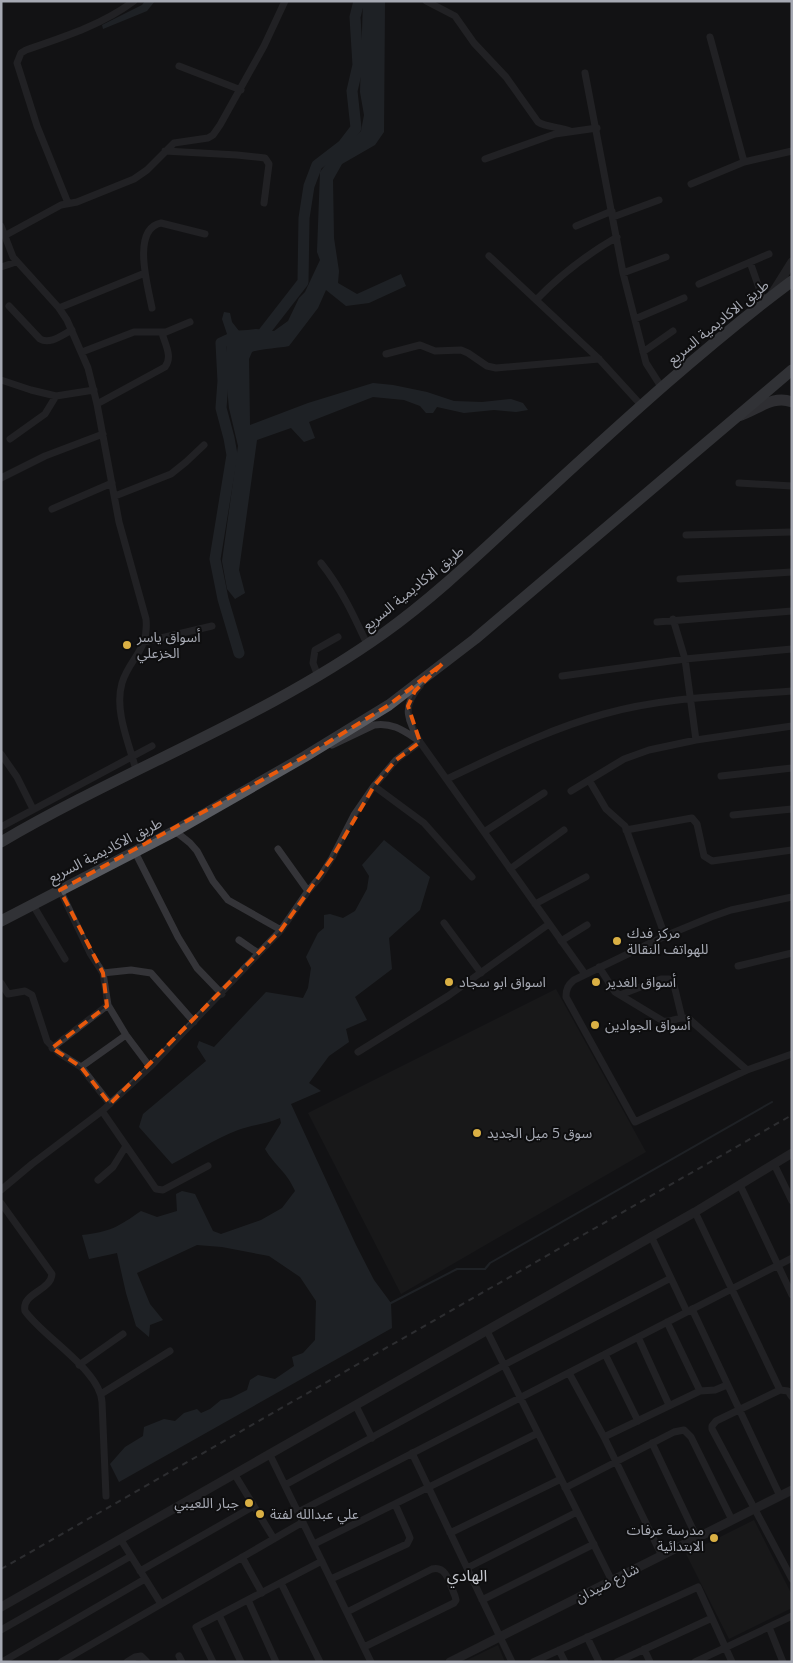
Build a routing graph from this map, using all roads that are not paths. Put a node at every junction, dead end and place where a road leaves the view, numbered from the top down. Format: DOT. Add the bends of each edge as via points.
graph roads {
  1 [pos="134,1"];
  2 [pos="285,1"];
  3 [pos="426,1"];
  4 [pos="710,37"];
  5 [pos="179,66"];
  6 [pos="585,73"];
  7 [pos="241,90"];
  8 [pos="597,128"];
  9 [pos="570,131"];
  10 [pos="792,150"];
  11 [pos="165,151"];
  12 [pos="485,159"];
  13 [pos="744,162"];
  14 [pos="691,184"];
  15 [pos="659,200"];
  16 [pos="264,202"];
  17 [pos="68,203"];
  18 [pos="613,214"];
  19 [pos="1,226"];
  20 [pos="576,226"];
  21 [pos="205,234"];
  22 [pos="6,235"];
  23 [pos="617,238"];
  24 [pos="769,254"];
  25 [pos="489,256"];
  26 [pos="666,258"];
  27 [pos="16,262"];
  28 [pos="750,262"];
  29 [pos="792,262"];
  30 [pos="1,267"];
  31 [pos="145,273"];
  32 [pos="623,273"];
  33 [pos="792,281"];
  34 [pos="699,284"];
  35 [pos="684,298"];
  36 [pos="536,300"];
  37 [pos="766,301"];
  38 [pos="9,306"];
  39 [pos="60,308"];
  40 [pos="152,308"];
  41 [pos="635,320"];
  42 [pos="190,322"];
  43 [pos="72,330"];
  44 [pos="673,331"];
  45 [pos="162,333"];
  46 [pos="82,352"];
  47 [pos="643,352"];
  48 [pos="386,354"];
  49 [pos="599,359"];
  50 [pos="792,370"];
  51 [pos="1,380"];
  52 [pos="662,388"];
  53 [pos="94,390"];
  54 [pos="56,396"];
  55 [pos="792,402"];
  56 [pos="97,404"];
  57 [pos="641,406"];
  58 [pos="738,416"];
  59 [pos="103,434"];
  60 [pos="10,439"];
  61 [pos="204,445"];
  62 [pos="1,478"];
  63 [pos="112,483"];
  64 [pos="739,483"];
  65 [pos="792,486"];
  66 [pos="115,496"];
  67 [pos="52,509"];
  68 [pos="792,532"];
  69 [pos="686,535"];
  70 [pos="321,563"];
  71 [pos="792,572"];
  72 [pos="680,579"];
  73 [pos="792,611"];
  74 [pos="673,619"];
  75 [pos="657,622"];
  76 [pos="212,626"];
  77 [pos="338,636"];
  78 [pos="144,642"];
  79 [pos="368,644"];
  80 [pos="792,649"];
  81 [pos="686,659"];
  82 [pos="442,664"];
  83 [pos="318,676"];
  84 [pos="562,676"];
  85 [pos="792,691"];
  86 [pos="692,698"];
  87 [pos="792,726"];
  88 [pos="696,740"];
  89 [pos="420,742"];
  90 [pos="152,746"];
  91 [pos="1,754"];
  92 [pos="132,757"];
  93 [pos="304,757"];
  94 [pos="792,768"];
  95 [pos="136,770"];
  96 [pos="721,776"];
  97 [pos="446,779"];
  98 [pos="589,780"];
  99 [pos="374,786"];
  100 [pos="570,790"];
  101 [pos="544,794"];
  102 [pos="32,809"];
  103 [pos="792,809"];
  104 [pos="733,815"];
  105 [pos="2,826"];
  106 [pos="564,830"];
  107 [pos="626,830"];
  108 [pos="175,831"];
  109 [pos="484,832"];
  110 [pos="5,839"];
  111 [pos="278,850"];
  112 [pos="792,850"];
  113 [pos="135,852"];
  114 [pos="510,869"];
  115 [pos="472,877"];
  116 [pos="586,877"];
  117 [pos="60,890"];
  118 [pos="308,891"];
  119 [pos="792,897"];
  120 [pos="535,904"];
  121 [pos="33,905"];
  122 [pos="1,920"];
  123 [pos="444,924"];
  124 [pos="549,924"];
  125 [pos="587,926"];
  126 [pos="281,930"];
  127 [pos="664,936"];
  128 [pos="239,940"];
  129 [pos="561,941"];
  130 [pos="258,953"];
  131 [pos="792,953"];
  132 [pos="65,959"];
  133 [pos="738,966"];
  134 [pos="599,967"];
  135 [pos="104,973"];
  136 [pos="481,973"];
  137 [pos="585,974"];
  138 [pos="1,983"];
  139 [pos="222,994"];
  140 [pos="620,995"];
  141 [pos="108,1006"];
  142 [pos="682,1018"];
  143 [pos="194,1022"];
  144 [pos="126,1035"];
  145 [pos="52,1048"];
  146 [pos="358,1052"];
  147 [pos="792,1054"];
  148 [pos="81,1067"];
  149 [pos="150,1067"];
  150 [pos="747,1070"];
  151 [pos="110,1104"];
  152 [pos="102,1111"];
  153 [pos="126,1146"];
  154 [pos="792,1153"];
  155 [pos="774,1164"];
  156 [pos="208,1166"];
  157 [pos="98,1180"];
  158 [pos="740,1185"];
  159 [pos="1,1190"];
  160 [pos="792,1201"];
  161 [pos="1,1203"];
  162 [pos="695,1212"];
  163 [pos="651,1236"];
  164 [pos="792,1258"];
  165 [pos="777,1265"];
  166 [pos="671,1278"];
  167 [pos="732,1288"];
  168 [pos="792,1295"];
  169 [pos="689,1310"];
  170 [pos="667,1322"];
  171 [pos="487,1330"];
  172 [pos="123,1334"];
  173 [pos="638,1337"];
  174 [pos="170,1351"];
  175 [pos="605,1354"];
  176 [pos="79,1365"];
  177 [pos="504,1365"];
  178 [pos="569,1373"];
  179 [pos="727,1385"];
  180 [pos="780,1390"];
  181 [pos="700,1391"];
  182 [pos="101,1394"];
  183 [pos="792,1397"];
  184 [pos="520,1398"];
  185 [pos="669,1405"];
  186 [pos="356,1406"];
  187 [pos="740,1411"];
  188 [pos="638,1421"];
  189 [pos="538,1433"];
  190 [pos="604,1437"];
  191 [pos="372,1438"];
  192 [pos="652,1443"];
  193 [pos="412,1453"];
  194 [pos="270,1455"];
  195 [pos="616,1462"];
  196 [pos="235,1475"];
  197 [pos="561,1479"];
  198 [pos="285,1485"];
  199 [pos="428,1488"];
  200 [pos="565,1488"];
  201 [pos="792,1490"];
  202 [pos="106,1496"];
  203 [pos="780,1496"];
  204 [pos="395,1504"];
  205 [pos="254,1506"];
  206 [pos="755,1509"];
  207 [pos="298,1512"];
  208 [pos="577,1512"];
  209 [pos="732,1520"];
  210 [pos="303,1522"];
  211 [pos="450,1532"];
  212 [pos="697,1538"];
  213 [pos="274,1539"];
  214 [pos="121,1540"];
  215 [pos="314,1544"];
  216 [pos="594,1544"];
  217 [pos="131,1556"];
  218 [pos="662,1556"];
  219 [pos="242,1557"];
  220 [pos="322,1561"];
  221 [pos="467,1568"];
  222 [pos="140,1571"];
  223 [pos="145,1579"];
  224 [pos="331,1579"];
  225 [pos="792,1579"];
  226 [pos="612,1580"];
  227 [pos="281,1583"];
  228 [pos="262,1593"];
  229 [pos="248,1600"];
  230 [pos="482,1600"];
  231 [pos="161,1604"];
  232 [pos="1,1607"];
  233 [pos="347,1612"];
  234 [pos="219,1615"];
  235 [pos="792,1616"];
  236 [pos="712,1618"];
  237 [pos="769,1627"];
  238 [pos="1,1630"];
  239 [pos="500,1637"];
  240 [pos="587,1637"];
  241 [pos="364,1647"];
  242 [pos="726,1647"];
  243 [pos="644,1649"];
  244 [pos="559,1650"];
  245 [pos="274,1661"];
  246 [pos="781,1661"];
  247 [pos="2,1662"];
  248 [pos="61,1662"];
  249 [pos="126,1662"];
  250 [pos="147,1662"];
  251 [pos="213,1662"];
  252 [pos="241,1662"];
  253 [pos="320,1662"];
  254 [pos="372,1662"];
  255 [pos="450,1662"];
  256 [pos="512,1662"];
  257 [pos="533,1662"];
  258 [pos="565,1662"];
  259 [pos="599,1662"];
  260 [pos="616,1662"];
  261 [pos="650,1662"];
  262 [pos="695,1662"];
  263 [pos="732,1662"];
  1 -- 17 [label="street" via="101,22 26,50 18,58 37,126"];
  2 -- 7 [label="street"];
  3 -- 9 [label="street" via="455,16 474,43 506,77 538,122"];
  4 -- 13 [label="street"];
  5 -- 7 [label="street"];
  6 -- 8 [label="street"];
  7 -- 11 [label="street" via="213,135 174,143"];
  8 -- 9 [label="street"];
  8 -- 18 [label="street"];
  9 -- 12 [label="street"];
  10 -- 13 [label="street"];
  11 -- 16 [label="street" via="265,158 269,164"];
  11 -- 17 [label="street" via="134,179"];
  13 -- 14 [label="street"];
  15 -- 18 [label="street"];
  17 -- 22 [label="street"];
  18 -- 20 [label="street"];
  18 -- 23 [label="street"];
  19 -- 22 [label="street"];
  21 -- 31 [label="street" via="169,224 154,224 144,243"];
  22 -- 27 [label="street"];
  23 -- 32 [label="street"];
  23 -- 36 [label="street" via="581,260"];
  24 -- 28 [label="street"];
  25 -- 36 [label="street"];
  26 -- 32 [label="street"];
  27 -- 30 [label="street"];
  27 -- 39 [label="street"];
  28 -- 34 [label="street"];
  28 -- 37 [label="street"];
  29 -- 37 [label="street"];
  31 -- 39 [label="street"];
  31 -- 40 [label="street"];
  32 -- 41 [label="street"];
  33 -- 37 [label="highway, طريق الاكاديمية السريع"];
  35 -- 41 [label="street"];
  36 -- 49 [label="street"];
  37 -- 52 [label="highway, طريق الاكاديمية السريع"];
  38 -- 43 [label="street" via="44,341 51,341"];
  39 -- 43 [label="street"];
  41 -- 47 [label="street"];
  42 -- 45 [label="street"];
  43 -- 46 [label="street"];
  44 -- 47 [label="street"];
  45 -- 46 [label="street" via="134,332"];
  45 -- 56 [label="street" via="169,353 165,367"];
  46 -- 53 [label="street"];
  47 -- 52 [label="street"];
  48 -- 49 [label="street" via="420,345 435,351 460,350 496,368"];
  49 -- 57 [label="street"];
  50 -- 58 [label="highway, طريق الاكاديمية السريع"];
  51 -- 54 [label="street"];
  52 -- 57 [label="highway, طريق الاكاديمية السريع"];
  53 -- 54 [label="street"];
  53 -- 56 [label="street"];
  54 -- 60 [label="street" via="45,414"];
  55 -- 58 [label="main road" via="776,399"];
  56 -- 59 [label="street"];
  57 -- 79 [label="highway, طريق الاكاديمية السريع" via="439,589"];
  58 -- 82 [label="highway, طريق الاكاديمية السريع"];
  59 -- 62 [label="street" via="45,456"];
  59 -- 63 [label="street"];
  61 -- 66 [label="street" via="171,474"];
  63 -- 66 [label="street"];
  63 -- 67 [label="street"];
  64 -- 65 [label="street"];
  66 -- 78 [label="street" via="126,550 146,619"];
  68 -- 69 [label="street"];
  70 -- 79 [label="street" via="346,600"];
  71 -- 72 [label="street"];
  73 -- 74 [label="street"];
  74 -- 75 [label="street"];
  74 -- 81 [label="street"];
  76 -- 78 [label="street"];
  77 -- 83 [label="street" via="315,650 313,663"];
  78 -- 92 [label="street" via="125,676 120,697 120,712"];
  79 -- 83 [label="highway, طريق الاكاديمية السريع"];
  80 -- 81 [label="street"];
  81 -- 84 [label="street"];
  81 -- 86 [label="street"];
  82 -- 89 [label="street" via="415,691 408,706 409,719"];
  82 -- 93 [label="highway, طريق الاكاديمية السريع" via="389,705"];
  83 -- 95 [label="highway, طريق الاكاديمية السريع"];
  85 -- 86 [label="street"];
  86 -- 88 [label="street"];
  86 -- 97 [label="street" via="632,707 589,718 538,736"];
  87 -- 88 [label="street"];
  88 -- 98 [label="street" via="640,753"];
  89 -- 93 [label="street" via="394,726 381,724"];
  89 -- 97 [label="street"];
  89 -- 99 [label="street" via="396,760"];
  90 -- 92 [label="street"];
  91 -- 102 [label="street" via="17,777"];
  92 -- 95 [label="street"];
  92 -- 102 [label="street"];
  93 -- 108 [label="highway, طريق الاكاديمية السريع"];
  94 -- 96 [label="street"];
  95 -- 110 [label="highway, طريق الاكاديمية السريع"];
  97 -- 109 [label="street"];
  98 -- 100 [label="street"];
  98 -- 107 [label="street" via="606,809"];
  99 -- 115 [label="street" via="424,823"];
  99 -- 118 [label="street" via="354,815 332,858"];
  101 -- 109 [label="street"];
  102 -- 105 [label="street"];
  103 -- 104 [label="street"];
  105 -- 110 [label="street"];
  106 -- 114 [label="street"];
  107 -- 112 [label="street" via="692,818 696,821 704,856 712,861"];
  107 -- 127 [label="street"];
  108 -- 113 [label="highway, طريق الاكاديمية السريع"];
  108 -- 126 [label="street" via="197,851 213,881 228,900"];
  109 -- 114 [label="street"];
  111 -- 118 [label="street"];
  113 -- 117 [label="highway, طريق الاكاديمية السريع"];
  113 -- 139 [label="street" via="178,938 197,968"];
  114 -- 120 [label="street"];
  116 -- 120 [label="street"];
  117 -- 121 [label="highway, طريق الاكاديمية السريع"];
  117 -- 135 [label="street" via="90,952"];
  118 -- 126 [label="street"];
  119 -- 127 [label="street" via="731,910"];
  120 -- 124 [label="street"];
  121 -- 122 [label="highway, طريق الاكاديمية السريع"];
  121 -- 132 [label="street"];
  123 -- 136 [label="street"];
  124 -- 129 [label="street"];
  124 -- 136 [label="street"];
  125 -- 129 [label="street"];
  126 -- 130 [label="street"];
  127 -- 134 [label="street"];
  128 -- 130 [label="street"];
  129 -- 137 [label="street"];
  130 -- 139 [label="street"];
  131 -- 133 [label="street"];
  134 -- 137 [label="street"];
  134 -- 140 [label="street" via="612,989"];
  135 -- 141 [label="street"];
  135 -- 143 [label="street" via="131,970 151,973"];
  136 -- 146 [label="street"];
  137 -- 150 [label="street" via="569,984 566,997 635,1122"];
  138 -- 145 [label="street" via="8,994 25,991 32,995 44,1034"];
  139 -- 143 [label="street"];
  140 -- 142 [label="street" via="663,1021"];
  140 -- 142 [label="street" via="669,979 674,985"];
  141 -- 144 [label="street"];
  141 -- 145 [label="street"];
  142 -- 150 [label="street" via="689,1020"];
  143 -- 149 [label="street"];
  144 -- 148 [label="street"];
  144 -- 149 [label="street"];
  145 -- 148 [label="street"];
  147 -- 150 [label="street"];
  148 -- 151 [label="street"];
  149 -- 151 [label="street"];
  151 -- 152 [label="street"];
  152 -- 153 [label="street"];
  152 -- 159 [label="street"];
  153 -- 156 [label="street" via="158,1190"];
  153 -- 157 [label="street" via="113,1168"];
  154 -- 155 [label="street"];
  155 -- 158 [label="street"];
  155 -- 160 [label="street"];
  158 -- 162 [label="street"];
  158 -- 165 [label="street"];
  161 -- 176 [label="street" via="52,1274 51,1281 26,1301 25,1311"];
  162 -- 163 [label="street"];
  162 -- 167 [label="street"];
  163 -- 166 [label="street"];
  163 -- 171 [label="street"];
  164 -- 165 [label="street"];
  165 -- 167 [label="street"];
  165 -- 168 [label="street"];
  166 -- 169 [label="street"];
  166 -- 177 [label="street"];
  167 -- 169 [label="street"];
  167 -- 180 [label="street"];
  169 -- 170 [label="street"];
  169 -- 179 [label="street"];
  170 -- 173 [label="street"];
  170 -- 181 [label="street"];
  171 -- 177 [label="street"];
  171 -- 186 [label="street"];
  172 -- 176 [label="street"];
  173 -- 175 [label="street"];
  173 -- 185 [label="street"];
  174 -- 182 [label="street"];
  175 -- 178 [label="street"];
  175 -- 188 [label="street"];
  176 -- 182 [label="street" via="96,1383"];
  177 -- 184 [label="street"];
  177 -- 191 [label="street"];
  178 -- 184 [label="street"];
  178 -- 190 [label="street"];
  179 -- 181 [label="street"];
  179 -- 187 [label="street"];
  180 -- 183 [label="street" via="788,1391"];
  180 -- 187 [label="street"];
  181 -- 185 [label="street"];
  182 -- 202 [label="street"];
  184 -- 189 [label="street"];
  184 -- 193 [label="street"];
  185 -- 188 [label="street"];
  186 -- 191 [label="street"];
  186 -- 194 [label="street"];
  187 -- 203 [label="street"];
  187 -- 206 [label="street" via="714,1423 712,1429"];
  188 -- 190 [label="street"];
  189 -- 197 [label="street"];
  189 -- 199 [label="street"];
  190 -- 195 [label="street"];
  191 -- 198 [label="street"];
  192 -- 195 [label="street"];
  192 -- 209 [label="street" via="679,1430 688,1433"];
  192 -- 212 [label="street"];
  193 -- 199 [label="street"];
  193 -- 207 [label="street"];
  194 -- 196 [label="street"];
  194 -- 198 [label="street"];
  195 -- 200 [label="street"];
  195 -- 218 [label="street"];
  196 -- 205 [label="street"];
  196 -- 214 [label="street"];
  197 -- 200 [label="street"];
  197 -- 211 [label="street"];
  198 -- 207 [label="street"];
  199 -- 204 [label="street"];
  199 -- 211 [label="street"];
  200 -- 208 [label="street"];
  201 -- 203 [label="street, شارع ضيدان"];
  203 -- 206 [label="street, شارع ضيدان"];
  204 -- 215 [label="street"];
  204 -- 224 [label="street" via="410,1538 407,1544"];
  205 -- 213 [label="street"];
  205 -- 222 [label="street"];
  206 -- 209 [label="street, شارع ضيدان"];
  206 -- 225 [label="street"];
  207 -- 210 [label="street"];
  208 -- 216 [label="street"];
  208 -- 221 [label="street"];
  209 -- 212 [label="street, شارع ضيدان"];
  210 -- 213 [label="street"];
  210 -- 215 [label="street"];
  211 -- 221 [label="street"];
  212 -- 218 [label="street, شارع ضيدان"];
  213 -- 219 [label="street"];
  214 -- 217 [label="street"];
  214 -- 232 [label="street"];
  215 -- 220 [label="street"];
  216 -- 226 [label="street"];
  216 -- 230 [label="street"];
  217 -- 222 [label="street"];
  217 -- 238 [label="street"];
  218 -- 226 [label="street, شارع ضيدان"];
  219 -- 228 [label="street"];
  219 -- 231 [label="street"];
  220 -- 224 [label="street"];
  220 -- 227 [label="street"];
  221 -- 230 [label="street"];
  222 -- 223 [label="street"];
  223 -- 231 [label="street"];
  223 -- 247 [label="street"];
  224 -- 233 [label="street"];
  226 -- 239 [label="street, شارع ضيدان"];
  227 -- 228 [label="street"];
  227 -- 253 [label="street"];
  228 -- 229 [label="street"];
  229 -- 234 [label="street"];
  229 -- 245 [label="street"];
  230 -- 239 [label="street"];
  231 -- 248 [label="street"];
  233 -- 241 [label="street"];
  233 -- 241 [label="street" via="432,1570 438,1568 445,1573 455,1596 454,1603"];
  234 -- 251 [label="street" via="196,1627"];
  234 -- 252 [label="street"];
  235 -- 237 [label="street"];
  236 -- 240 [label="street" via="698,1587"];
  236 -- 242 [label="street"];
  236 -- 243 [label="street"];
  237 -- 242 [label="street"];
  237 -- 246 [label="street"];
  239 -- 255 [label="street, شارع ضيدان"];
  239 -- 256 [label="street"];
  240 -- 244 [label="street"];
  240 -- 259 [label="street"];
  241 -- 254 [label="street"];
  242 -- 262 [label="street"];
  242 -- 263 [label="street"];
  243 -- 260 [label="street"];
  243 -- 261 [label="street"];
  244 -- 257 [label="street"];
  244 -- 258 [label="street"];
  249 -- 250 [label="street" via="141,1656"];
}
